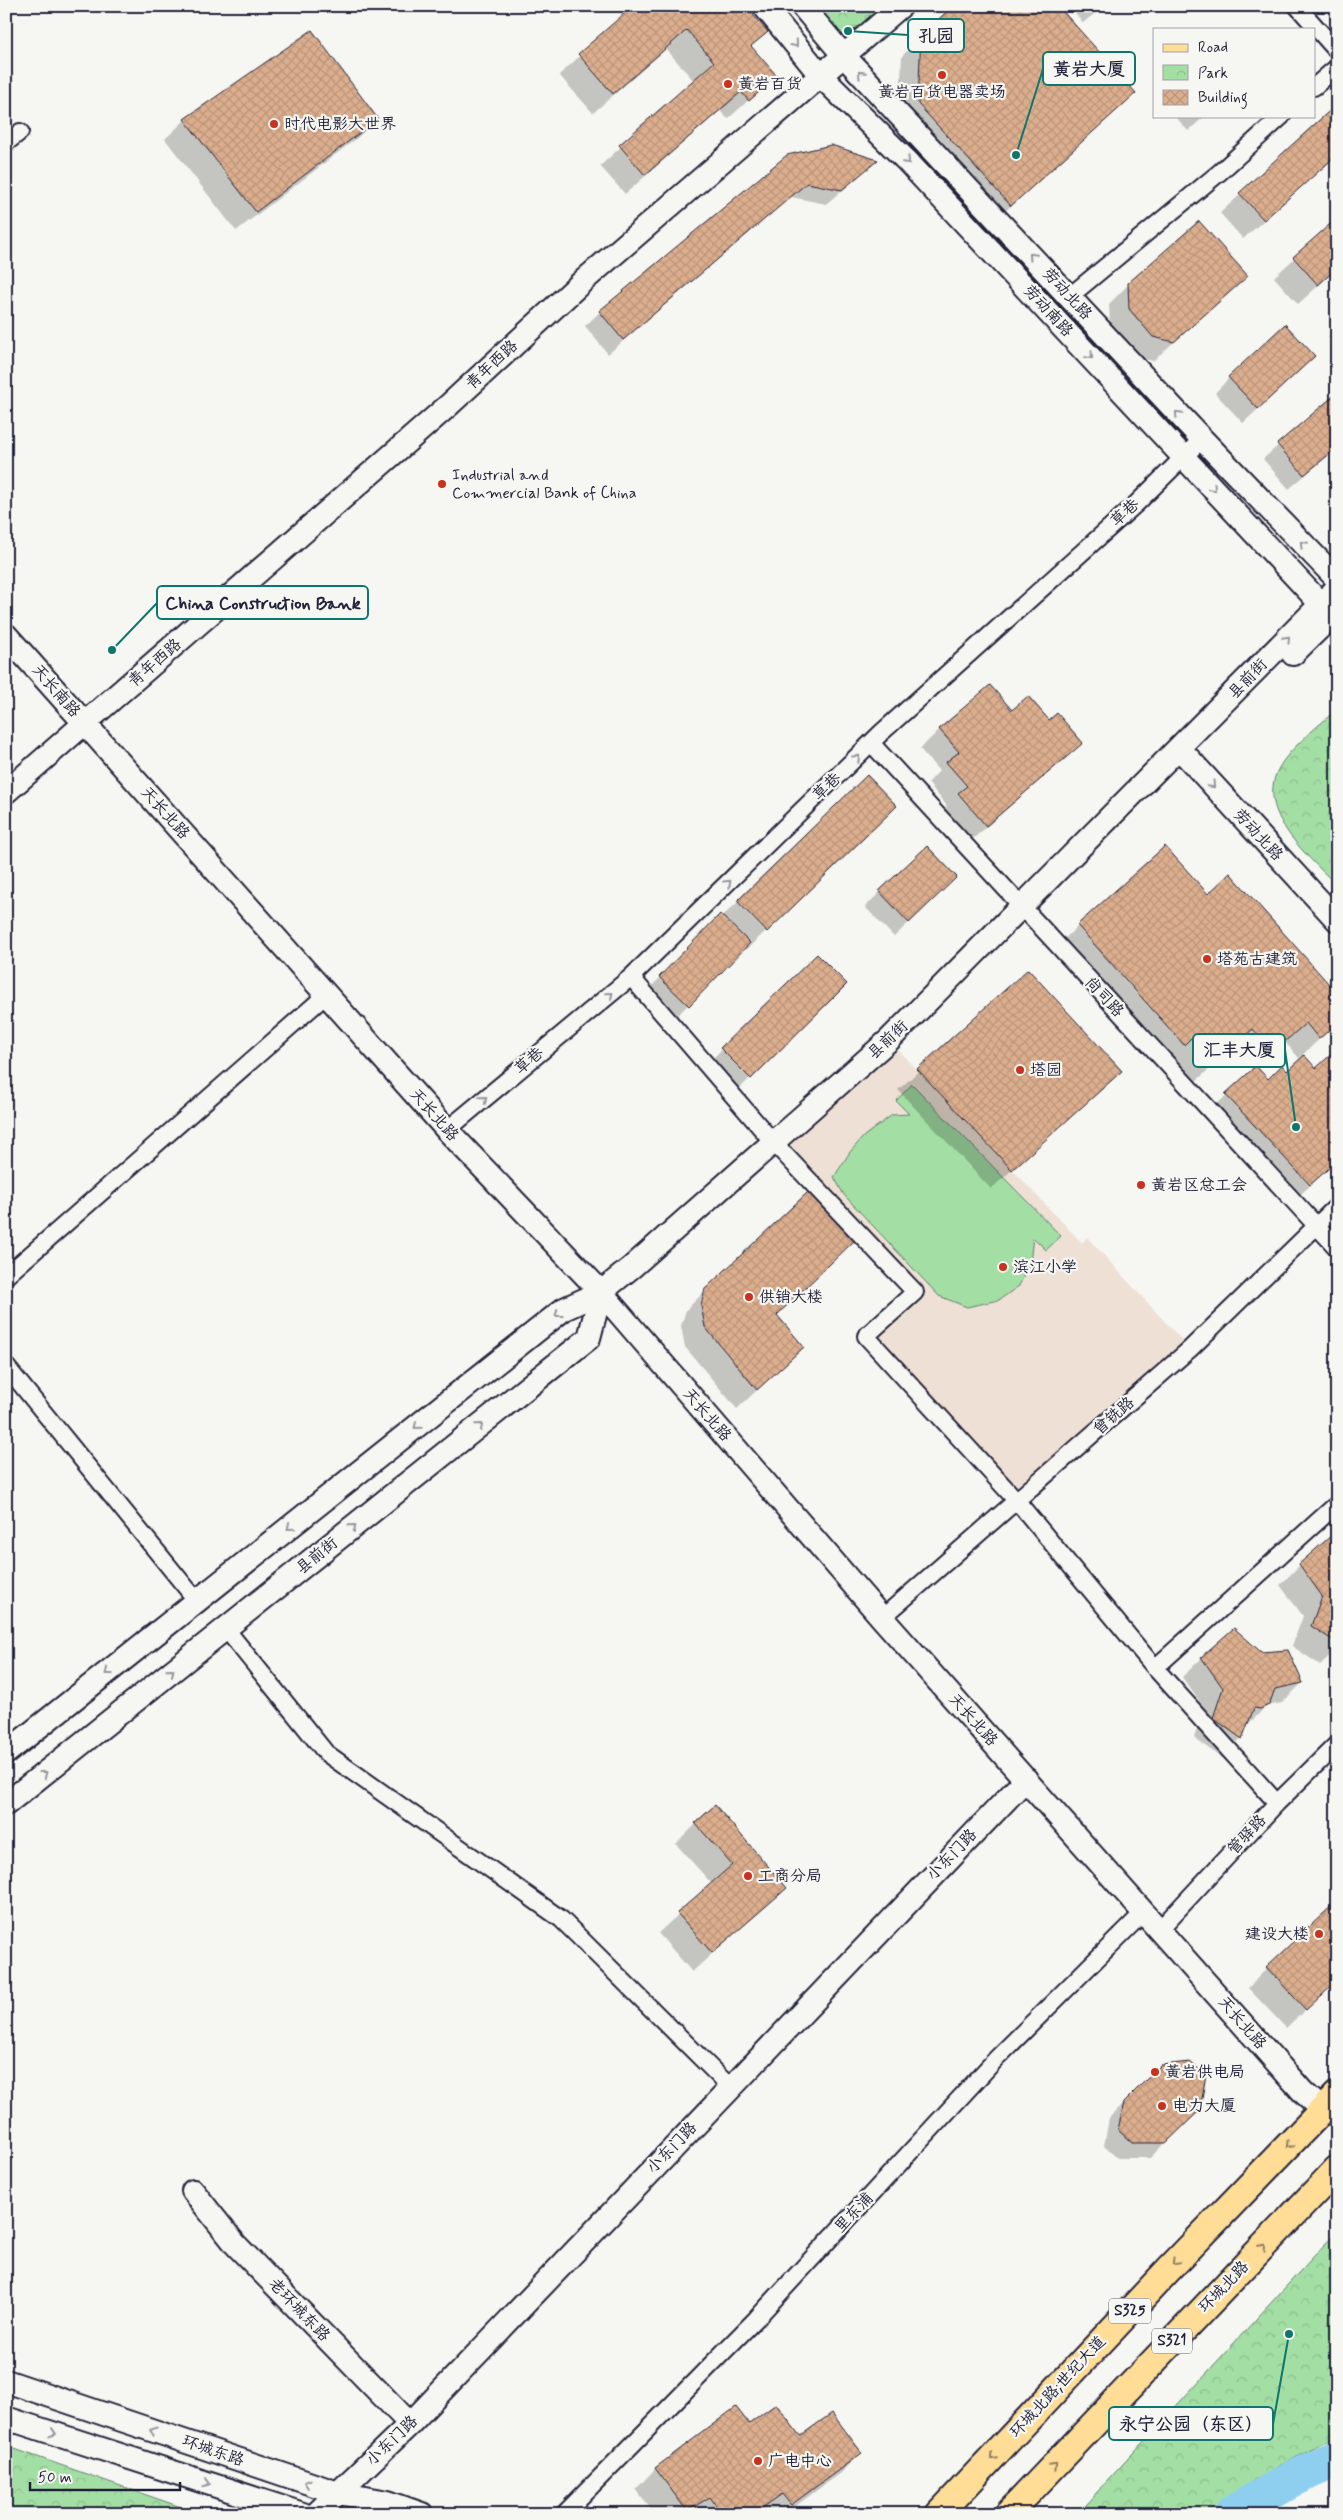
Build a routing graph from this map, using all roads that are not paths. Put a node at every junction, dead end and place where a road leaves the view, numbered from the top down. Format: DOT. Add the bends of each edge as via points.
graph roads {
  1 [pos="764,6"];
  2 [pos="802,6"];
  3 [pos="901,6"];
  4 [pos="1298,6"];
  5 [pos="1337,51"];
  6 [pos="844,56"];
  7 [pos="1337,67"];
  8 [pos="821,76"];
  9 [pos="1316,85"];
  10 [pos="1280,118"];
  11 [pos="20,132"];
  12 [pos="6,143"];
  13 [pos="1070,296"];
  14 [pos="1202,439"];
  15 [pos="1185,458"];
  16 [pos="1337,579"];
  17 [pos="1337,588"];
  18 [pos="1330,610"];
  19 [pos="6,635"];
  20 [pos="85,724"];
  21 [pos="872,744"];
  22 [pos="1184,754"];
  23 [pos="6,792"];
  24 [pos="1022,908"];
  25 [pos="1337,920"];
  26 [pos="630,978"];
  27 [pos="326,995"];
  28 [pos="447,1130"];
  29 [pos="773,1142"];
  30 [pos="1337,1206"];
  31 [pos="1316,1226"];
  32 [pos="1337,1248"];
  33 [pos="6,1276"];
  34 [pos="601,1292"];
  35 [pos="6,1366"];
  36 [pos="1017,1500"];
  37 [pos="1337,1504"];
  38 [pos="197,1601"];
  39 [pos="882,1618"];
  40 [pos="226,1629"];
  41 [pos="1155,1668"];
  42 [pos="1337,1744"];
  43 [pos="6,1752"];
  44 [pos="1026,1779"];
  45 [pos="1277,1803"];
  46 [pos="6,1804"];
  47 [pos="1144,1912"];
  48 [pos="1160,1929"];
  49 [pos="730,2087"];
  50 [pos="1330,2103"];
  51 [pos="1337,2169"];
  52 [pos="193,2191"];
  53 [pos="6,2382"];
  54 [pos="6,2418"];
  55 [pos="410,2424"];
  56 [pos="338,2493"];
  57 [pos="303,2514"];
  58 [pos="316,2514"];
  59 [pos="422,2514"];
  60 [pos="564,2514"];
  61 [pos="939,2514"];
  62 [pos="1008,2514"];
  1 -- 8 [label="street, 劳动南路, one-way"];
  2 -- 6 [label="street, 劳动北路"];
  3 -- 6 [label="street, 青年西路"];
  4 -- 5 [label="street"];
  6 -- 8 [label="street, 青年西路"];
  13 -- 6 [label="street, 劳动北路, one-way"];
  7 -- 9 [label="street"];
  8 -- 15 [label="street, 劳动南路, one-way" via="906,160"];
  8 -- 20 [label="street, 青年西路" via="582,282 449,405"];
  10 -- 13 [label="street"];
  11 -- 12 [label="street"];
  14 -- 13 [label="street, 劳动北路, one-way"];
  14 -- 15 [label="street, 草巷"];
  16 -- 14 [label="street, 劳动北路, one-way"];
  15 -- 18 [label="street, 劳动南路, one-way"];
  15 -- 21 [label="street, 草巷"];
  17 -- 18 [label="street, 县前街"];
  22 -- 18 [label="street, 县前街, one-way"];
  19 -- 20 [label="street, 天长南路"];
  20 -- 23 [label="street, 青年西路"];
  20 -- 27 [label="street, 天长北路"];
  21 -- 24 [label="street, 尚司路"];
  26 -- 21 [label="street, 草巷, one-way"];
  22 -- 24 [label="street, 县前街" via="1159,770"];
  22 -- 25 [label="street, 劳动北路, one-way"];
  24 -- 29 [label="street, 县前街" via="889,1040"];
  24 -- 31 [label="street, 尚司路"];
  28 -- 26 [label="street, 草巷, one-way"];
  26 -- 29 [label="street"];
  27 -- 28 [label="street, 天长北路"];
  27 -- 33 [label="street"];
  28 -- 34 [label="street, 天长北路"];
  29 -- 34 [label="street, 县前街"];
  29 -- 36 [label="street" via="915,1292 866,1336"];
  30 -- 31 [label="street, 曾铣路"];
  31 -- 32 [label="street, 尚司路"];
  31 -- 36 [label="street, 曾铣路" via="1190,1349"];
  34 -- 38 [label="street, 县前街, one-way" via="564,1309"];
  34 -- 39 [label="street, 天长北路"];
  40 -- 34 [label="street, 县前街, one-way" via="589,1338"];
  35 -- 38 [label="street"];
  36 -- 39 [label="street, 曾铣路"];
  36 -- 41 [label="street"];
  37 -- 41 [label="street"];
  38 -- 43 [label="street, 县前街, one-way"];
  39 -- 44 [label="street, 天长北路"];
  46 -- 40 [label="street, 县前街, one-way"];
  40 -- 49 [label="street" via="326,1753 561,1919"];
  41 -- 45 [label="street"];
  42 -- 45 [label="street, 管驿路"];
  44 -- 47 [label="street, 天长北路"];
  44 -- 49 [label="street, 小东门路"];
  45 -- 48 [label="street, 管驿路"];
  47 -- 48 [label="street, 天长北路"];
  47 -- 60 [label="street, 里东浦" via="996,2059 756,2319"];
  48 -- 50 [label="street, 天长北路" via="1302,2092"];
  49 -- 55 [label="street, 小东门路"];
  50 -- 61 [label="main road, 环城北路;世纪大道 / S325, one-way"];
  62 -- 51 [label="main road, 环城北路 / S321, one-way"];
  52 -- 55 [label="street, 老环城东路" via="236,2244"];
  56 -- 53 [label="street, 环城东路, one-way"];
  54 -- 57 [label="street, 环城东路, one-way"];
  55 -- 56 [label="street, 小东门路"];
  56 -- 58 [label="street, 小东门路"];
  56 -- 59 [label="street, 环城东路" via="388,2502"];
}
